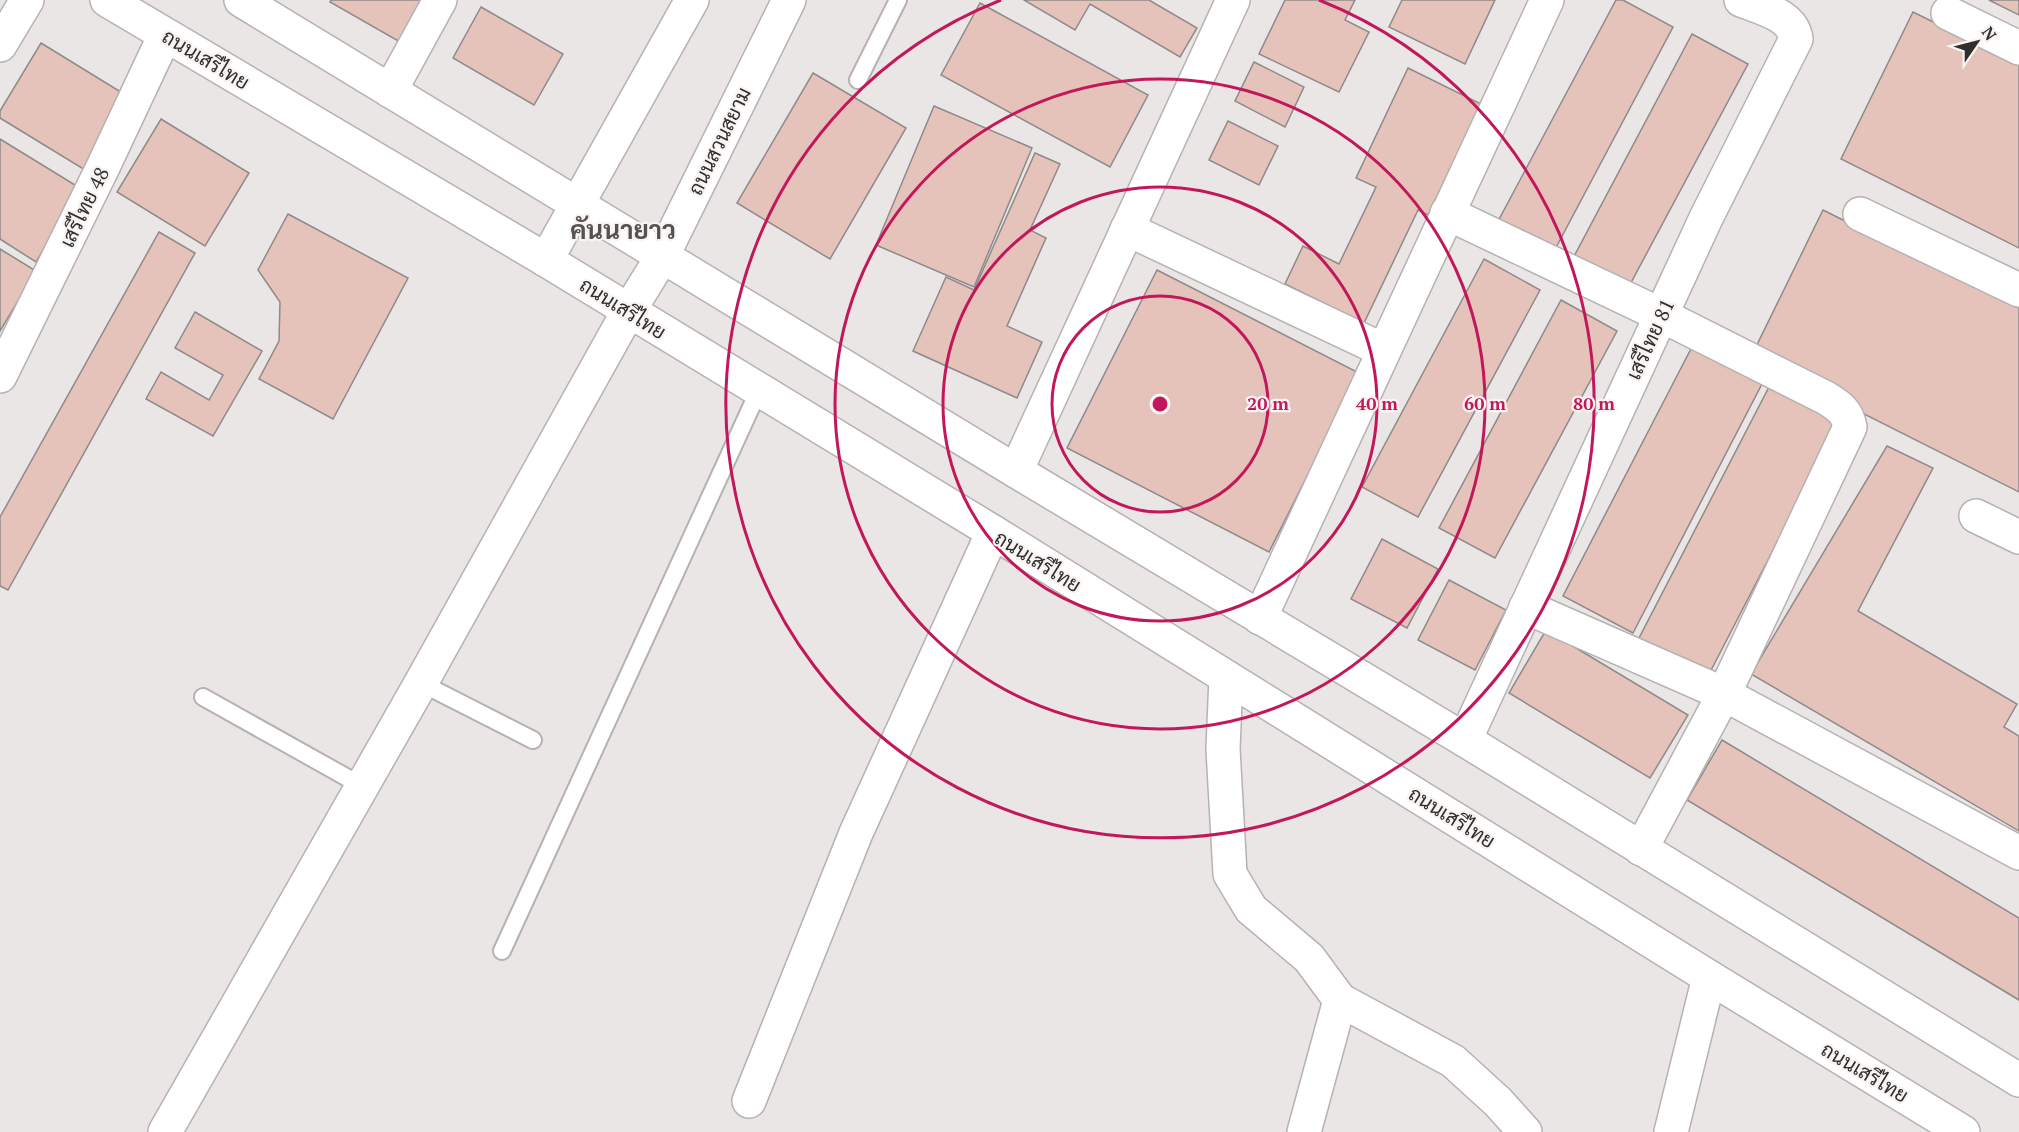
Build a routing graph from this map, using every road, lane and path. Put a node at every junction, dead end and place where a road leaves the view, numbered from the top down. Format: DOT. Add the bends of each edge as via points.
graph roads {
  1 [pos="27,0"];
  2 [pos="107,0"];
  3 [pos="241,0"];
  4 [pos="440,0"];
  5 [pos="692,0"];
  6 [pos="789,0"];
  7 [pos="898,0"];
  8 [pos="1233,0"];
  9 [pos="1547,0"];
  10 [pos="1745,1"];
  11 [pos="1948,13"];
  12 [pos="165,35"];
  13 [pos="0,45"];
  14 [pos="2019,48"];
  15 [pos="858,80"];
  16 [pos="390,91"];
  17 [pos="578,204"];
  18 [pos="1447,213"];
  19 [pos="1860,214"];
  20 [pos="1127,229"];
  21 [pos="662,256"];
  22 [pos="546,260"];
  23 [pos="2019,290"];
  24 [pos="628,312"];
  25 [pos="1661,315"];
  26 [pos="1383,350"];
  27 [pos="0,376"];
  28 [pos="759,390"];
  29 [pos="1016,471"];
  30 [pos="1976,516"];
  31 [pos="993,532"];
  32 [pos="2019,537"];
  33 [pos="1526,606"];
  34 [pos="1260,618"];
  35 [pos="1226,677"];
  36 [pos="421,683"];
  37 [pos="1724,694"];
  38 [pos="203,697"];
  39 [pos="533,740"];
  40 [pos="1465,740"];
  41 [pos="362,786"];
  42 [pos="1641,849"];
  43 [pos="2019,853"];
  44 [pos="502,951"];
  45 [pos="1709,977"];
  46 [pos="1340,1000"];
  47 [pos="2019,1080"];
  48 [pos="749,1101"];
  49 [pos="165,1132"];
  50 [pos="1304,1132"];
  51 [pos="1525,1132"];
  52 [pos="1671,1132"];
  53 [pos="1963,1132"];
  1 -- 13 [label="street"];
  2 -- 12 [label="street, ถนนเสรีไทย"];
  3 -- 16 [label="street"];
  4 -- 16 [label="street"];
  5 -- 17 [label="street"];
  6 -- 21 [label="street, ถนนสวนสยาม"];
  7 -- 15 [label="lane"];
  8 -- 20 [label="street"];
  9 -- 18 [label="street"];
  10 -- 25 [label="street, เสรีไทย 81" via="1785,19 1796,39"];
  11 -- 14 [label="street"];
  12 -- 22 [label="street, ถนนเสรีไทย"];
  12 -- 27 [label="street, เสรีไทย 48"];
  16 -- 17 [label="street"];
  17 -- 21 [label="street"];
  17 -- 22 [label="street"];
  18 -- 25 [label="street"];
  18 -- 26 [label="street"];
  19 -- 23 [label="street"];
  20 -- 26 [label="street"];
  20 -- 29 [label="street"];
  21 -- 24 [label="street, ถนนสวนสยาม"];
  21 -- 29 [label="street"];
  22 -- 24 [label="street, ถนนเสรีไทย"];
  24 -- 28 [label="street, ถนนเสรีไทย"];
  24 -- 36 [label="street, ถนนสวนสยาม"];
  25 -- 33 [label="street, เสรีไทย 81"];
  25 -- 37 [label="street" via="1826,398 1843,409 1850,427"];
  26 -- 34 [label="street"];
  28 -- 31 [label="street, ถนนเสรีไทย"];
  28 -- 44 [label="lane"];
  29 -- 34 [label="street"];
  30 -- 32 [label="street"];
  31 -- 35 [label="street, ถนนเสรีไทย"];
  31 -- 48 [label="street" via="856,833"];
  33 -- 37 [label="street"];
  33 -- 40 [label="street, เสรีไทย 81"];
  34 -- 40 [label="street"];
  35 -- 45 [label="street, ถนนเสรีไทย"];
  35 -- 46 [label="street" via="1223,749 1230,874 1251,909 1309,958"];
  36 -- 39 [label="lane"];
  36 -- 41 [label="street, ถนนสวนสยาม"];
  37 -- 42 [label="street"];
  37 -- 43 [label="street"];
  38 -- 41 [label="lane"];
  40 -- 42 [label="street"];
  41 -- 49 [label="street, ถนนสวนสยาม"];
  42 -- 47 [label="street"];
  45 -- 52 [label="street"];
  45 -- 53 [label="street, ถนนเสรีไทย"];
  46 -- 50 [label="street"];
  46 -- 51 [label="street" via="1453,1061"];
}
